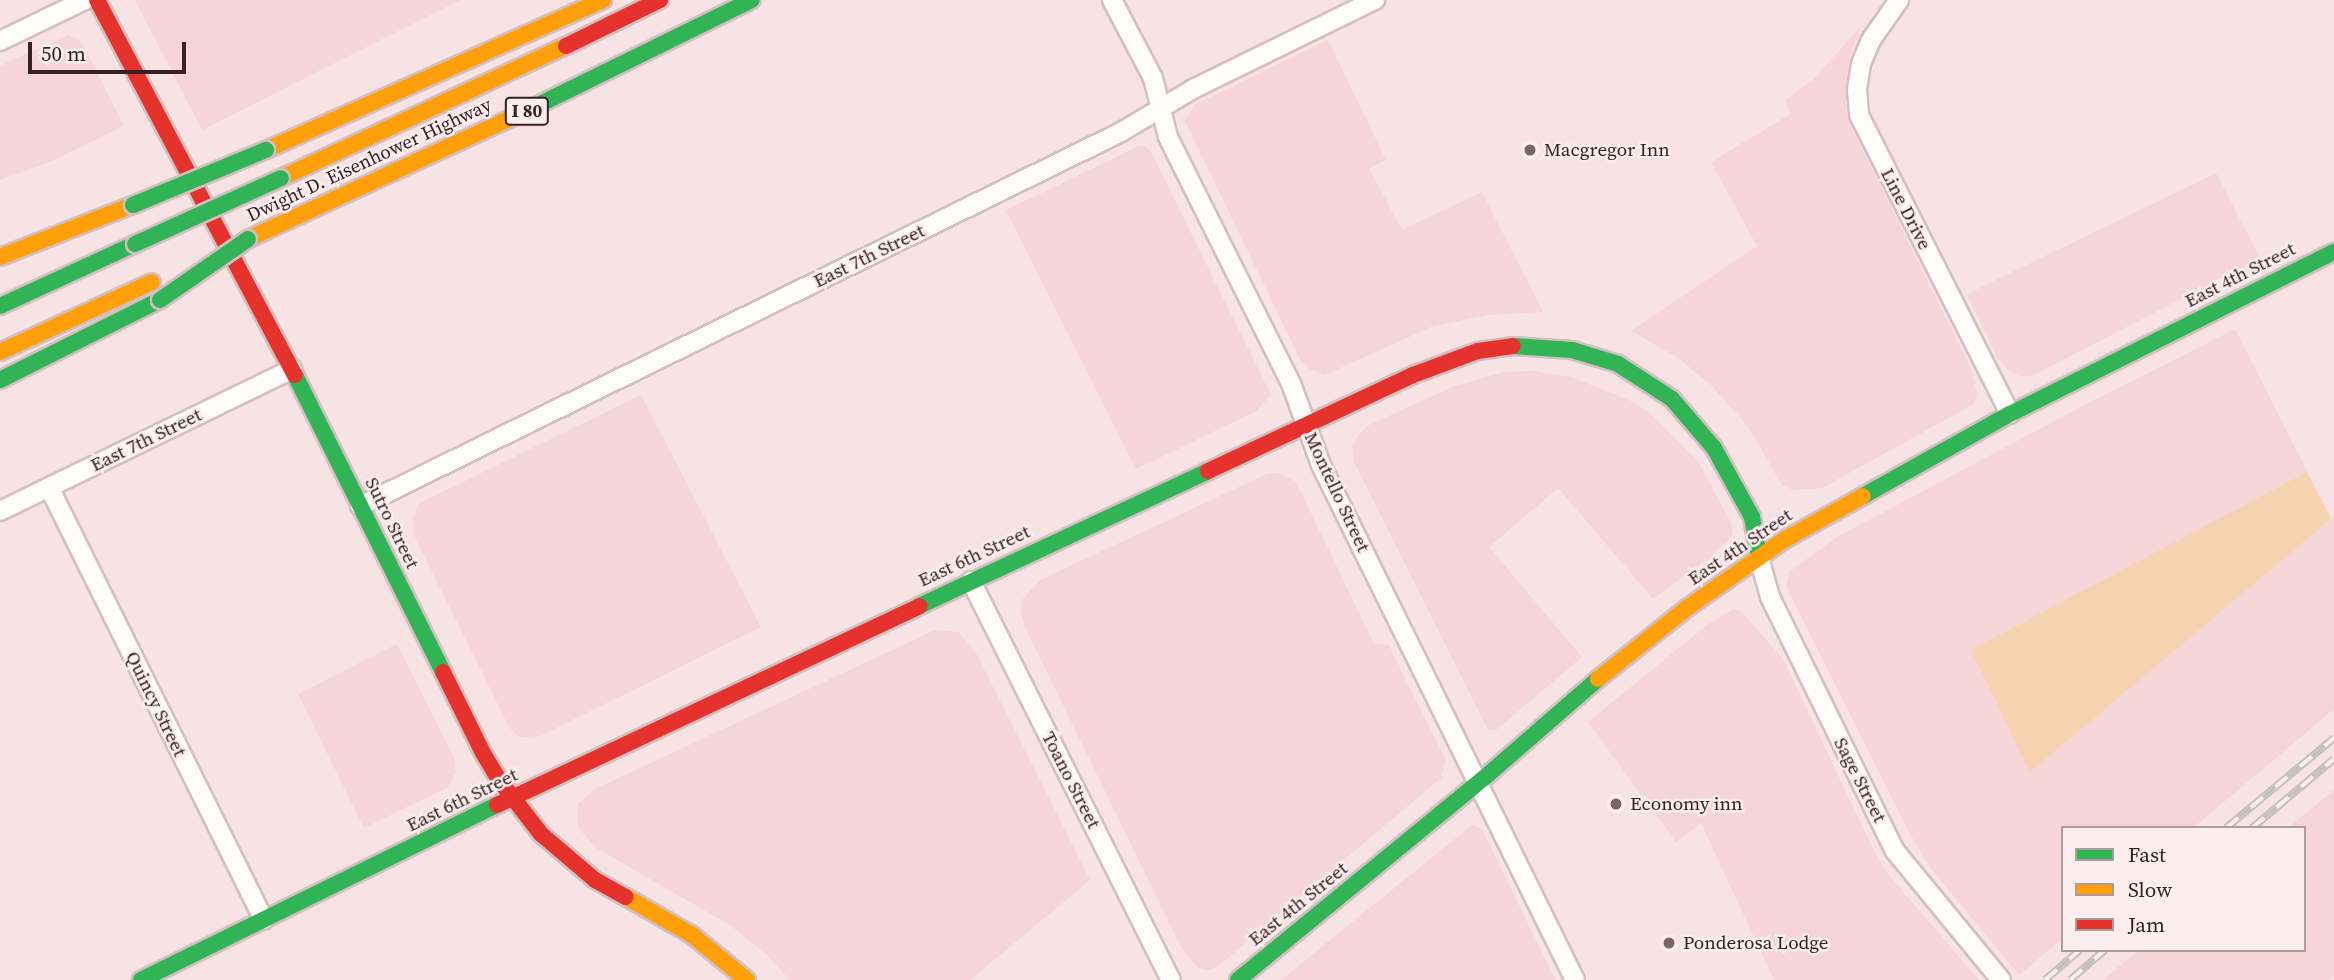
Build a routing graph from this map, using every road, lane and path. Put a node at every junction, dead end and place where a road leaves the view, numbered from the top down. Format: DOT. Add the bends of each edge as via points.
graph roads {
  1 [pos="85,0"];
  2 [pos="97,0"];
  3 [pos="603,0"];
  4 [pos="660,0"];
  5 [pos="752,0"];
  6 [pos="1112,0"];
  7 [pos="1375,0"];
  8 [pos="1899,0"];
  9 [pos="0,41"];
  10 [pos="1161,109"];
  11 [pos="248,239"];
  12 [pos="2334,251"];
  13 [pos="0,257"];
  14 [pos="0,306"];
  15 [pos="0,352"];
  16 [pos="292,369"];
  17 [pos="0,380"];
  18 [pos="2010,414"];
  19 [pos="1307,425"];
  20 [pos="49,487"];
  21 [pos="360,506"];
  22 [pos="0,511"];
  23 [pos="1759,557"];
  24 [pos="971,581"];
  25 [pos="1479,782"];
  26 [pos="512,799"];
  27 [pos="264,920"];
  28 [pos="141,980"];
  29 [pos="747,980"];
  30 [pos="1171,980"];
  31 [pos="1238,980"];
  32 [pos="1575,980"];
  33 [pos="2001,980"];
  1 -- 9 [label="street"];
  2 -- 16 [label="main road, Sutro Street"];
  3 -- 13 [label="main road, bridge" via="266,150"];
  4 -- 14 [label="main road, Dwight D. Eisenhower Highway / I 80, bridge"];
  5 -- 11 [label="main road, Dwight D. Eisenhower Highway / I 80" via="593,81"];
  6 -- 10 [label="street, Montello Street" via="1153,78"];
  7 -- 10 [label="street, East 7th Street"];
  8 -- 18 [label="street, Line Drive" via="1871,40 1861,64 1859,115"];
  10 -- 19 [label="street, Montello Street" via="1168,137 1291,382"];
  10 -- 21 [label="street, East 7th Street"];
  11 -- 15 [label="main road, Dwight D. Eisenhower Highway / I 80, bridge"];
  11 -- 17 [label="main road, bridge" via="160,300"];
  12 -- 18 [label="main road, East 4th Street"];
  16 -- 20 [label="street, East 7th Street"];
  16 -- 21 [label="main road, Sutro Street"];
  18 -- 23 [label="main road, East 4th Street"];
  19 -- 23 [label="main road, East 6th Street" via="1450,359 1478,351 1544,346 1577,351 1618,364 1644,379 1692,419 1752,517"];
  19 -- 24 [label="main road, East 6th Street"];
  19 -- 25 [label="street, Montello Street" via="1321,465"];
  20 -- 22 [label="street, East 7th Street"];
  20 -- 27 [label="street, Quincy Street"];
  21 -- 26 [label="main road, Sutro Street" via="483,753"];
  23 -- 25 [label="main road, East 4th Street" via="1611,667"];
  23 -- 33 [label="street, Sage Street" via="1770,597 1895,851"];
  24 -- 26 [label="main road, East 6th Street"];
  24 -- 30 [label="street, Toano Street"];
  25 -- 31 [label="main road, East 4th Street"];
  25 -- 32 [label="street, Montello Street"];
  26 -- 27 [label="main road, East 6th Street"];
  26 -- 29 [label="main road, Sutro Street" via="541,834 595,880 692,934"];
  27 -- 28 [label="main road, East 6th Street"];
}
